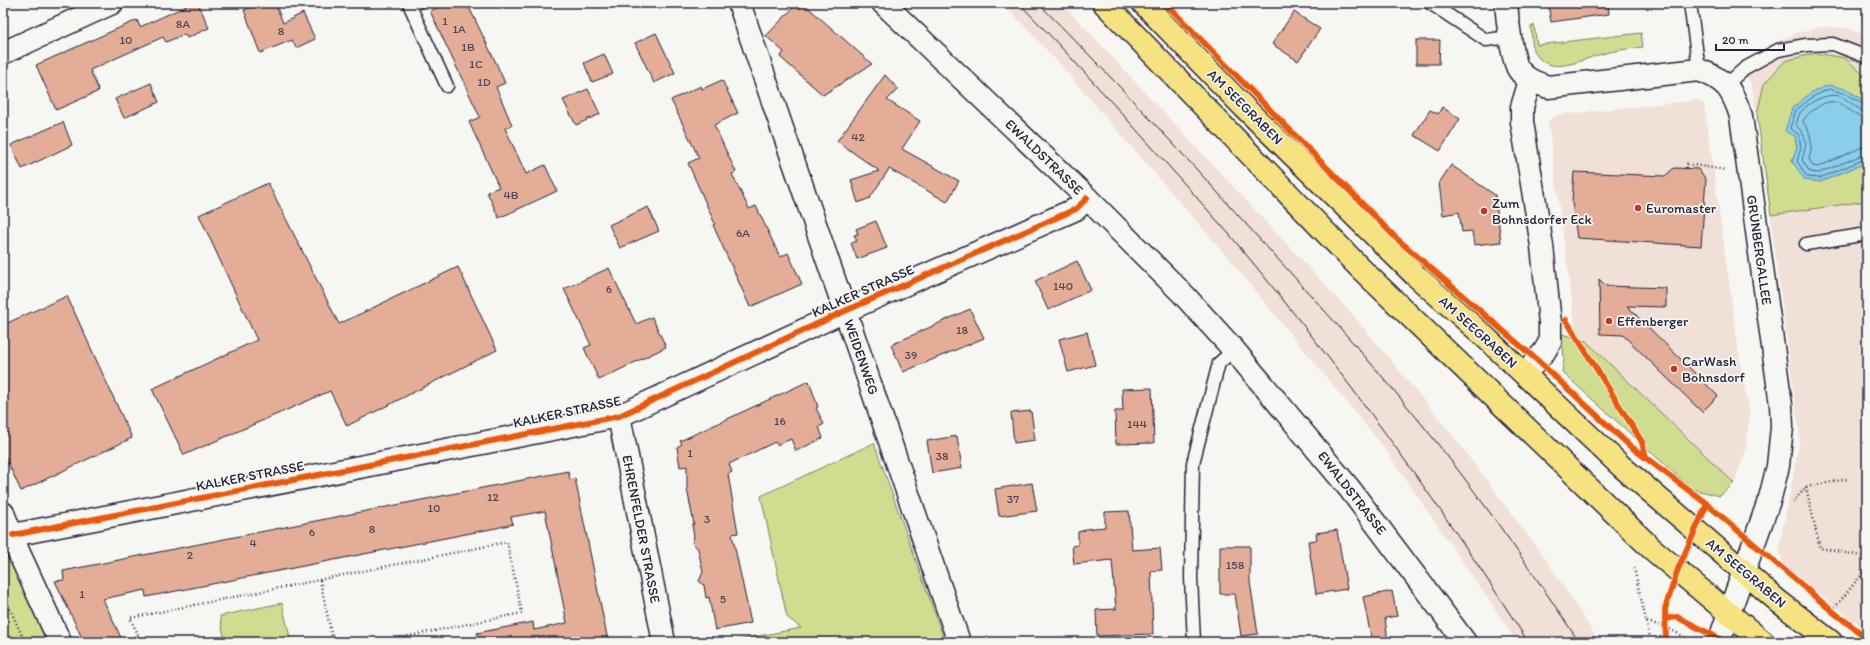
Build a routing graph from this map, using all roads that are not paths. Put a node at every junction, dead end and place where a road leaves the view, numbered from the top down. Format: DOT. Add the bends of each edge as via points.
graph roads {
  1 [pos="112,3"];
  2 [pos="417,3"];
  3 [pos="739,3"];
  4 [pos="882,3"];
  5 [pos="1104,3"];
  6 [pos="1143,3"];
  7 [pos="1430,3"];
  8 [pos="1506,3"];
  9 [pos="1690,3"];
  10 [pos="1510,37"];
  11 [pos="3,53"];
  12 [pos="1867,57"];
  13 [pos="1699,70"];
  14 [pos="1530,81"];
  15 [pos="1726,85"];
  16 [pos="448,86"];
  17 [pos="1087,198"];
  18 [pos="1867,234"];
  19 [pos="1806,244"];
  20 [pos="845,311"];
  21 [pos="1234,350"];
  22 [pos="1531,368"];
  23 [pos="619,416"];
  24 [pos="3,513"];
  25 [pos="13,535"];
  26 [pos="1743,569"];
  27 [pos="1729,613"];
  28 [pos="60,642"];
  29 [pos="664,642"];
  30 [pos="959,642"];
  31 [pos="1194,642"];
  32 [pos="1465,642"];
  33 [pos="1719,642"];
  34 [pos="1763,642"];
  35 [pos="1831,642"];
  1 -- 11 [label="street"];
  2 -- 16 [label="lane" via="410,6"];
  3 -- 20 [label="street, WEIDENWEG"];
  4 -- 17 [label="street, EWALDSTRASSE"];
  5 -- 27 [label="main road, AM SEEGRABEN" via="1366,274 1651,548"];
  6 -- 22 [label="main road, AM SEEGRABEN" via="1386,249"];
  7 -- 10 [label="lane" via="1486,40"];
  8 -- 10 [label="street"];
  9 -- 13 [label="lane"];
  10 -- 14 [label="street" via="1518,70"];
  12 -- 15 [label="lane" via="1833,44 1778,50 1745,68"];
  13 -- 14 [label="street, GRÜNBERGALLEE" via="1548,87"];
  13 -- 15 [label="street, GRÜNBERGALLEE" via="1716,76"];
  14 -- 22 [label="street" via="1522,107 1522,122 1542,246 1550,323 1550,342"];
  15 -- 26 [label="street, GRÜNBERGALLEE" via="1735,98 1741,116 1782,427 1778,466 1770,498"];
  17 -- 20 [label="street, KALKER STRASSE" via="1076,210"];
  17 -- 21 [label="street, EWALDSTRASSE" via="1183,294"];
  18 -- 19 [label="lane"];
  20 -- 23 [label="street, KALKER STRASSE"];
  20 -- 30 [label="street, WEIDENWEG"];
  21 -- 31 [label="lane" via="1219,364 1193,463 1191,570"];
  21 -- 32 [label="street, EWALDSTRASSE" via="1349,488"];
  22 -- 26 [label="main road, AM SEEGRABEN" via="1621,466"];
  23 -- 25 [label="street, KALKER STRASSE"];
  23 -- 29 [label="street, EHRENFELDER STRASSE"];
  24 -- 25 [label="street"];
  25 -- 28 [label="street"];
  26 -- 27 [label="street, GRÜNBERGALLEE"];
  26 -- 35 [label="main road, AM SEEGRABEN" via="1778,601"];
  27 -- 33 [label="street, GRÜNBERGALLEE"];
  27 -- 34 [label="main road, AM SEEGRABEN"];
}
